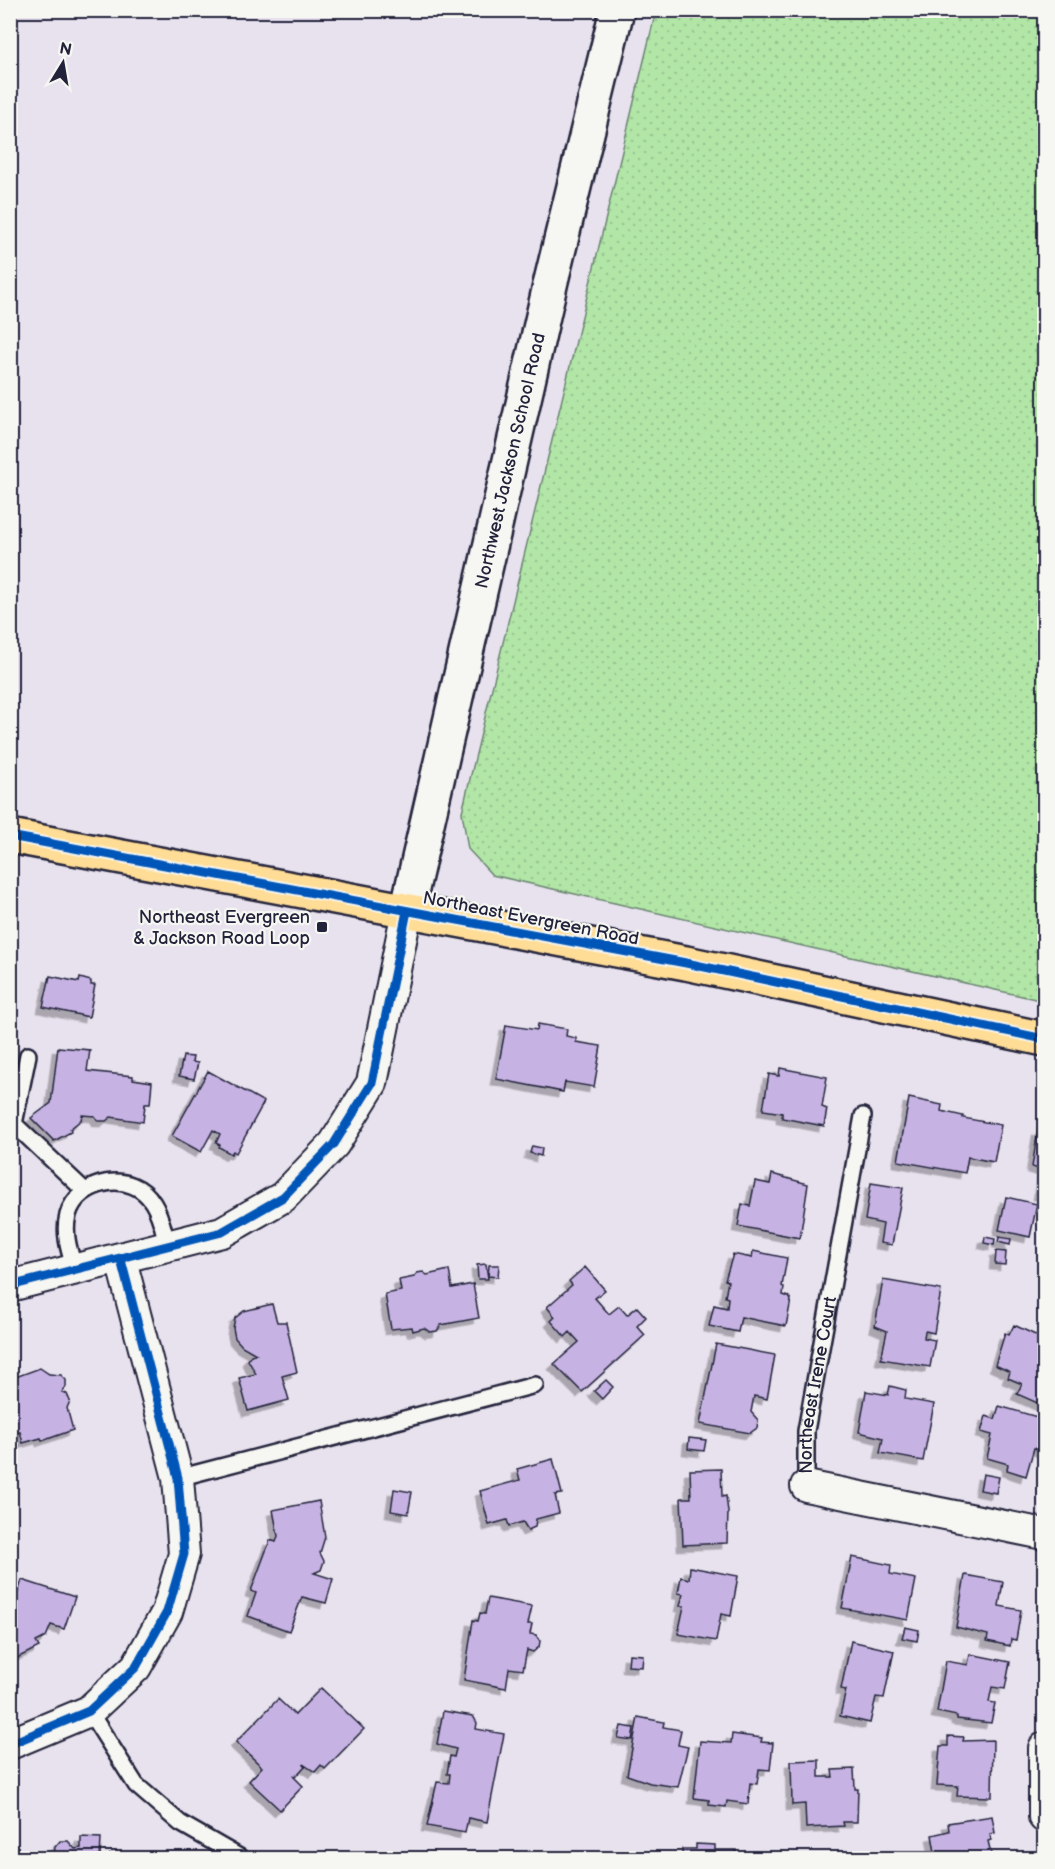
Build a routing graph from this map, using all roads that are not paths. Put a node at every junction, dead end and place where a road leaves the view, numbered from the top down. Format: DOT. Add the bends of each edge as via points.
graph roads {
  1 [pos="617,10"];
  2 [pos="10,836"];
  3 [pos="406,911"];
  4 [pos="1044,1039"];
  5 [pos="28,1056"];
  6 [pos="863,1116"];
  7 [pos="84,1190"];
  8 [pos="168,1247"];
  9 [pos="121,1260"];
  10 [pos="75,1270"];
  11 [pos="10,1286"];
  12 [pos="536,1385"];
  13 [pos="178,1478"];
  14 [pos="806,1486"];
  15 [pos="1044,1534"];
  16 [pos="89,1711"];
  17 [pos="10,1744"];
  18 [pos="1044,1748"];
  19 [pos="1044,1816"];
  20 [pos="241,1858"];
  1 -- 3 [label="main road, Northwest Jackson School Road"];
  2 -- 3 [label="main road, Northeast Evergreen Road"];
  3 -- 4 [label="main road, Northeast Evergreen Road" via="698,966"];
  3 -- 8 [label="street" via="372,1083 334,1144 283,1197 222,1232"];
  5 -- 7 [label="lane" via="14,1124"];
  6 -- 14 [label="lane, Northeast Irene Court" via="806,1431"];
  7 -- 8 [label="lane" via="118,1182 144,1192 153,1202"];
  7 -- 10 [label="lane" via="66,1226"];
  8 -- 9 [label="street"];
  9 -- 10 [label="street"];
  9 -- 13 [label="street"];
  10 -- 11 [label="street"];
  12 -- 13 [label="lane"];
  13 -- 16 [label="street" via="184,1554 168,1612 136,1666"];
  14 -- 15 [label="street, Northeast Irene Court"];
  16 -- 17 [label="street"];
  16 -- 20 [label="lane" via="136,1785 180,1823"];
  18 -- 19 [label="street"];
}
